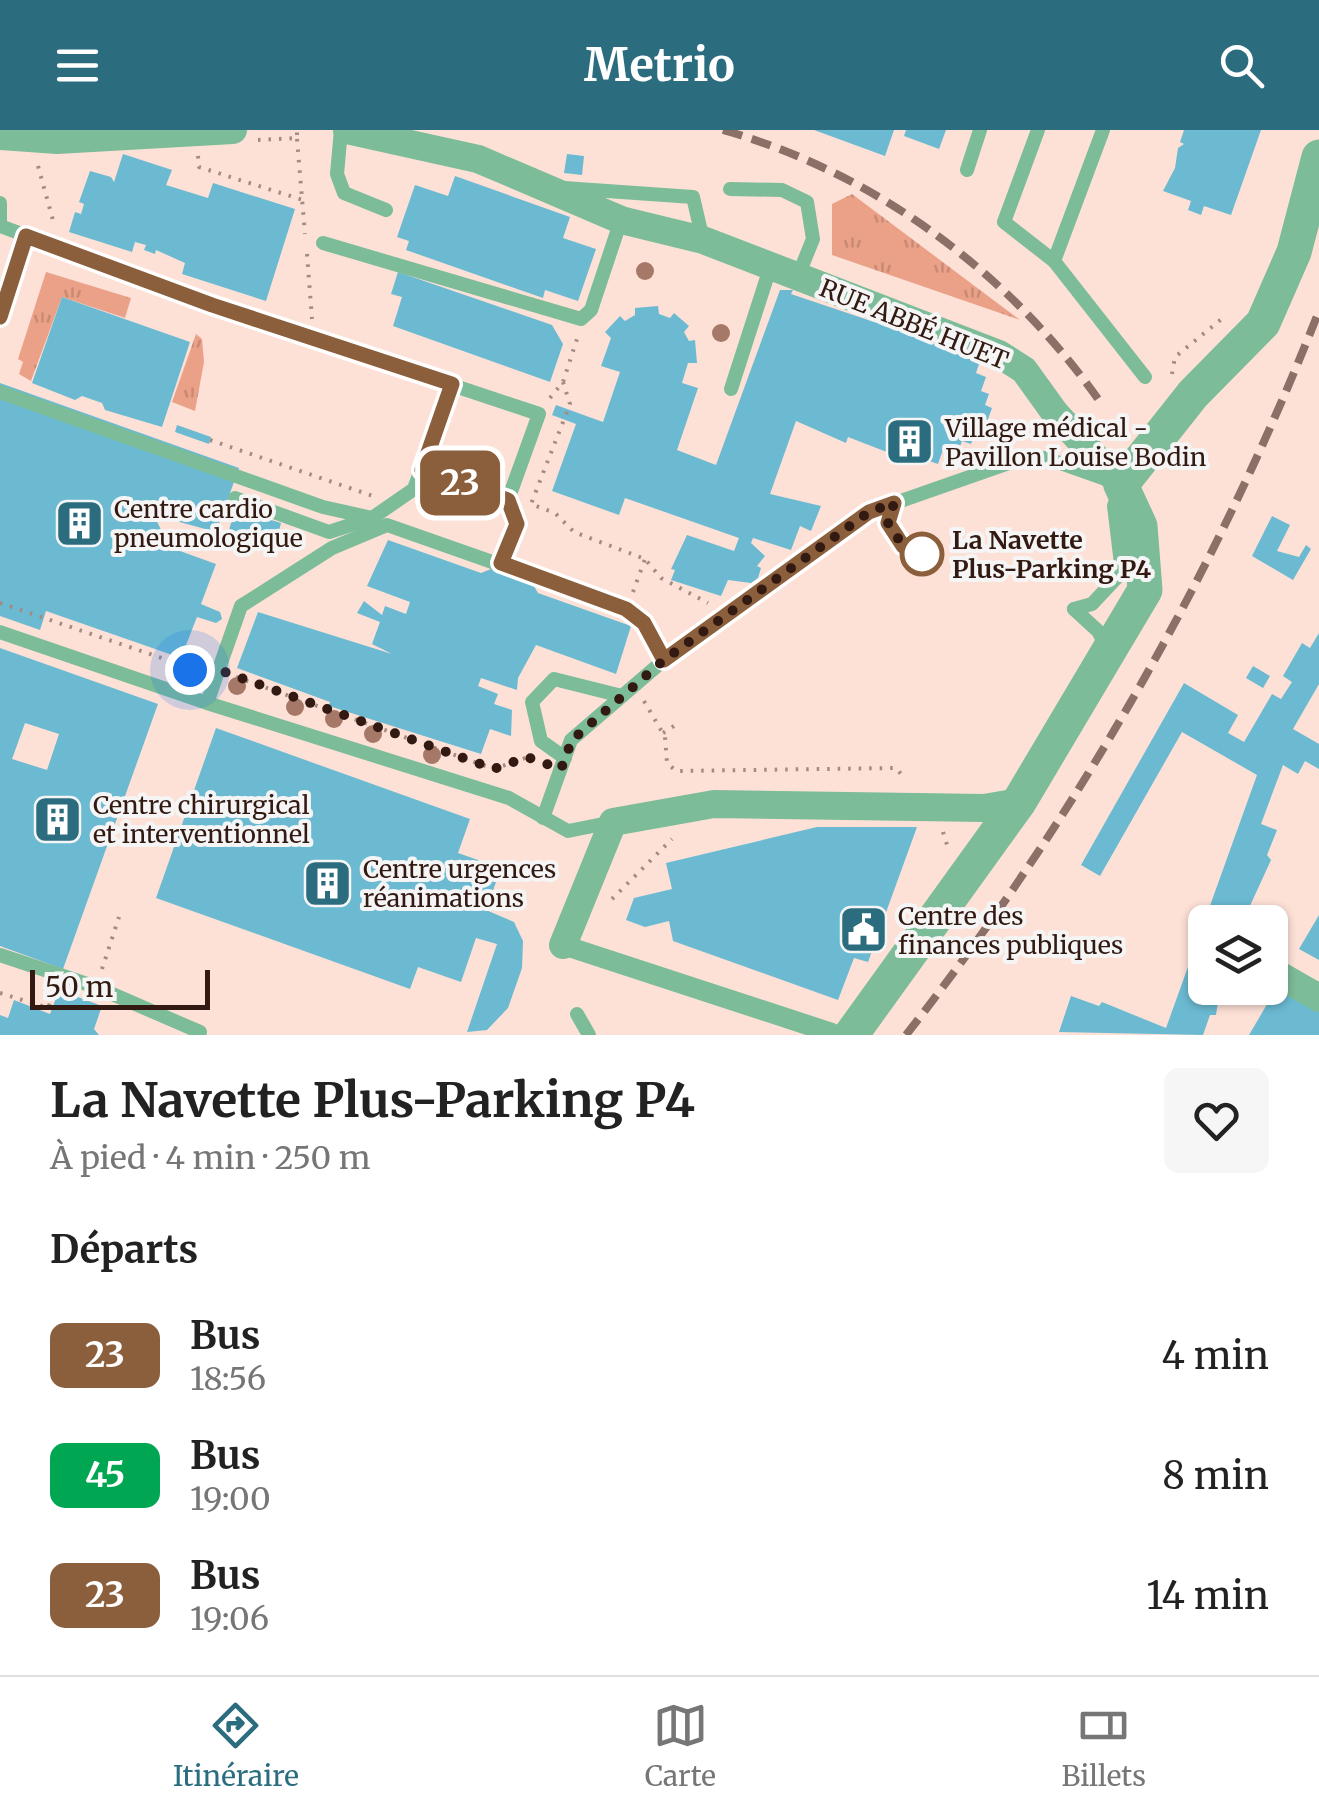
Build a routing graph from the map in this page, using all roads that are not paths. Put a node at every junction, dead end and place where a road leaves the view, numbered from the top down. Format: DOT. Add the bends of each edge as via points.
graph roads {
  1 [pos="344,130"];
  2 [pos="980,130"];
  3 [pos="1038,130"];
  4 [pos="1103,130"];
  5 [pos="245,135"];
  6 [pos="0,136"];
  7 [pos="1319,157"];
  8 [pos="967,170"];
  9 [pos="545,187"];
  10 [pos="730,189"];
  11 [pos="0,204"];
  12 [pos="386,210"];
  13 [pos="621,220"];
  14 [pos="1,227"];
  15 [pos="26,236"];
  16 [pos="704,240"];
  17 [pos="323,243"];
  18 [pos="1054,261"];
  19 [pos="771,265"];
  20 [pos="798,276"];
  21 [pos="0,317"];
  22 [pos="1145,377"];
  23 [pos="452,384"];
  24 [pos="730,389"];
  25 [pos="0,392"];
  26 [pos="422,470"];
  27 [pos="1121,485"];
  28 [pos="235,498"];
  29 [pos="508,500"];
  30 [pos="894,503"];
  31 [pos="372,518"];
  32 [pos="922,554"];
  33 [pos="501,563"];
  34 [pos="0,632"];
  35 [pos="1107,649"];
  36 [pos="664,660"];
  37 [pos="622,696"];
  38 [pos="207,703"];
  39 [pos="563,764"];
  40 [pos="1019,802"];
  41 [pos="543,818"];
  42 [pos="613,822"];
  43 [pos="575,949"];
  44 [pos="0,955"];
  45 [pos="1288,980"];
  46 [pos="1319,998"];
  47 [pos="577,1014"];
  48 [pos="841,1034"];
  49 [pos="199,1035"];
  50 [pos="589,1035"];
  1 -- 9 [label="street, RUE ABBÉ HUET" via="478,159"];
  1 -- 12 [label="lane" via="337,174 344,193"];
  2 -- 8 [label="lane"];
  3 -- 18 [label="lane" via="1004,222"];
  4 -- 18 [label="lane"];
  5 -- 6 [label="street"];
  7 -- 27 [label="street" via="1294,252 1263,323 1193,394"];
  9 -- 13 [label="street, RUE ABBÉ HUET"];
  9 -- 16 [label="lane" via="693,197"];
  10 -- 20 [label="lane" via="782,190 806,202 812,239"];
  11 -- 14 [label="lane"];
  13 -- 16 [label="street, RUE ABBÉ HUET"];
  13 -- 17 [label="lane" via="591,310 581,319"];
  14 -- 15 [label="lane"];
  15 -- 21 [label="lane"];
  15 -- 23 [label="lane"];
  16 -- 19 [label="street, RUE ABBÉ HUET"];
  18 -- 22 [label="lane"];
  19 -- 20 [label="street, RUE ABBÉ HUET"];
  19 -- 24 [label="lane"];
  20 -- 27 [label="street, RUE ABBÉ HUET" via="999,354 1024,370"];
  23 -- 26 [label="lane"];
  23 -- 29 [label="lane" via="538,414"];
  25 -- 31 [label="lane" via="323,507"];
  26 -- 29 [label="lane"];
  26 -- 31 [label="lane" via="414,489"];
  27 -- 30 [label="lane" via="1046,458 991,468"];
  27 -- 35 [label="street" via="1140,526 1146,590"];
  27 -- 35 [label="lane" via="1114,506 1122,572 1092,604 1074,609"];
  28 -- 31 [label="lane" via="329,532"];
  29 -- 33 [label="lane" via="517,524"];
  30 -- 32 [label="lane" via="888,523 896,538"];
  30 -- 36 [label="lane" via="869,512"];
  33 -- 36 [label="lane" via="626,609 644,623"];
  33 -- 38 [label="lane" via="387,525 368,530 241,606"];
  34 -- 38 [label="lane"];
  35 -- 40 [label="street"];
  36 -- 37 [label="lane"];
  37 -- 39 [label="lane" via="572,740"];
  37 -- 39 [label="lane" via="554,679 532,702 541,741"];
  38 -- 41 [label="lane" via="509,798"];
  39 -- 41 [label="lane"];
  40 -- 42 [label="street" via="984,808 714,804"];
  40 -- 48 [label="street"];
  41 -- 42 [label="lane" via="568,831"];
  42 -- 43 [label="street"];
  43 -- 48 [label="street"];
  44 -- 49 [label="lane" via="96,987"];
  45 -- 46 [label="street"];
  47 -- 50 [label="lane"];
}
